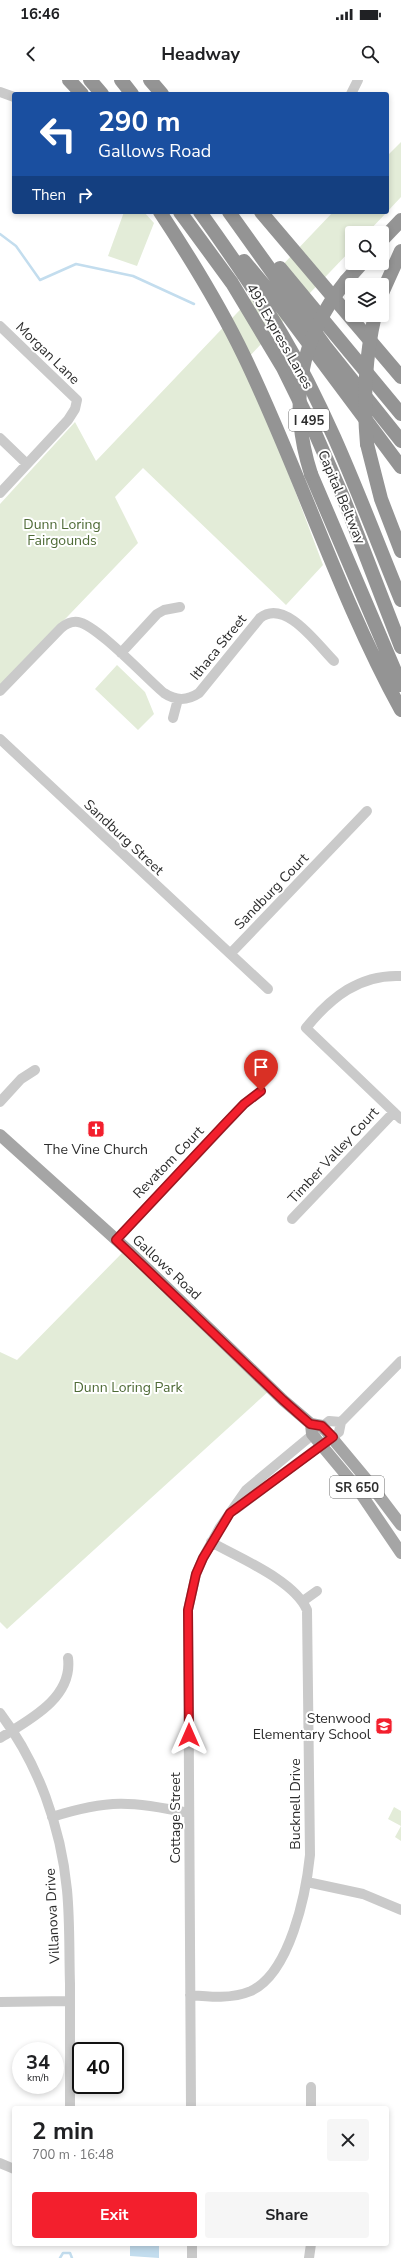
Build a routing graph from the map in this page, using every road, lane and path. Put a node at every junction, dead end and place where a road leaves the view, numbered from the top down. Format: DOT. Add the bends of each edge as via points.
graph roads {
  1 [pos="90,80"];
  2 [pos="121,80"];
  3 [pos="150,80"];
  4 [pos="358,80"];
  5 [pos="70,81"];
  6 [pos="0,92"];
  7 [pos="79,92"];
  8 [pos="100,92"];
  9 [pos="130,92"];
  10 [pos="160,92"];
  11 [pos="352,92"];
  12 [pos="12,96"];
  13 [pos="161,214"];
  14 [pos="181,214"];
  15 [pos="203,214"];
  16 [pos="204,214"];
  17 [pos="232,214"];
  18 [pos="233,214"];
  19 [pos="263,214"];
  20 [pos="401,220"];
  21 [pos="389,233"];
  22 [pos="401,251"];
  23 [pos="355,270"];
  24 [pos="389,278"];
  25 [pos="373,322"];
  26 [pos="0,326"];
  27 [pos="401,378"];
  28 [pos="401,414"];
  29 [pos="0,438"];
  30 [pos="401,441"];
  31 [pos="27,464"];
  32 [pos="401,467"];
  33 [pos="0,493"];
  34 [pos="401,551"];
  35 [pos="401,600"];
  36 [pos="180,607"];
  37 [pos="401,647"];
  38 [pos="121,653"];
  39 [pos="334,661"];
  40 [pos="401,685"];
  41 [pos="0,691"];
  42 [pos="178,699"];
  43 [pos="401,710"];
  44 [pos="173,718"];
  45 [pos="0,739"];
  46 [pos="367,811"];
  47 [pos="231,954"];
  48 [pos="401,976"];
  49 [pos="268,988"];
  50 [pos="35,1070"];
  51 [pos="261,1091"];
  52 [pos="0,1102"];
  53 [pos="397,1115"];
  54 [pos="0,1135"];
  55 [pos="292,1219"];
  56 [pos="116,1240"];
  57 [pos="401,1362"];
  58 [pos="341,1422"];
  59 [pos="315,1428"];
  60 [pos="333,1437"];
  61 [pos="322,1445"];
  62 [pos="230,1513"];
  63 [pos="401,1525"];
  64 [pos="211,1542"];
  65 [pos="401,1553"];
  66 [pos="317,1591"];
  67 [pos="303,1601"];
  68 [pos="68,1658"];
  69 [pos="0,1713"];
  70 [pos="13,1730"];
  71 [pos="0,1738"];
  72 [pos="189,1812"];
  73 [pos="52,1817"];
  74 [pos="307,1882"];
  75 [pos="401,1910"];
  76 [pos="190,1995"];
  77 [pos="0,2002"];
  78 [pos="70,2002"];
  79 [pos="311,2087"];
  80 [pos="70,2106"];
  81 [pos="191,2106"];
  82 [pos="311,2106"];
  83 [pos="0,2163"];
  84 [pos="12,2168"];
  85 [pos="192,2246"];
  86 [pos="311,2246"];
  87 [pos="192,2258"];
  88 [pos="309,2258"];
  1 -- 8 [label="highway"];
  2 -- 9 [label="highway"];
  3 -- 10 [label="highway"];
  4 -- 11 [label="street"];
  5 -- 7 [label="highway"];
  6 -- 12 [label="street"];
  13 -- 43 [label="highway" via="196,266 244,356 360,627"];
  14 -- 37 [label="highway, Capital Beltway / I 495" via="232,283 283,368 334,476"];
  15 -- 35 [label="highway, 495 Express Lanes / I 495" via="281,333 311,389 334,436"];
  16 -- 32 [label="highway" via="274,297"];
  17 -- 30 [label="highway" via="325,346"];
  18 -- 28 [label="highway"];
  19 -- 27 [label="highway"];
  20 -- 21 [label="highway"];
  22 -- 24 [label="highway"];
  23 -- 40 [label="highway, bridge" via="318,323 305,354 299,396 300,425 311,474"];
  25 -- 34 [label="highway, bridge" via="368,343 364,407 367,444 381,499"];
  26 -- 31 [label="street, Morgan Lane" via="77,400 70,418"];
  29 -- 31 [label="street"];
  31 -- 33 [label="street"];
  36 -- 38 [label="street" via="157,614"];
  38 -- 41 [label="street" via="84,624 72,622 61,628"];
  38 -- 42 [label="street" via="164,693"];
  39 -- 42 [label="street, Ithaca Street" via="290,618 278,612 270,612 260,618 199,693 186,699"];
  42 -- 44 [label="street"];
  45 -- 47 [label="street, Sandburg Street"];
  46 -- 47 [label="street, Sandburg Court"];
  47 -- 49 [label="street"];
  48 -- 53 [label="street" via="370,979 345,990 322,1009 306,1028"];
  50 -- 52 [label="street" via="22,1079"];
  51 -- 56 [label="street, Revatom Court" via="244,1104"];
  53 -- 55 [label="street, Timber Valley Court"];
  54 -- 56 [label="main road, Gallows Road / SR 650"];
  56 -- 59 [label="main road, Gallows Road / SR 650"];
  57 -- 58 [label="street, Cottage Street"];
  58 -- 59 [label="street, Cottage Street" via="329,1421"];
  58 -- 60 [label="street, Cottage Street" via="340,1431"];
  59 -- 60 [label="main road, Gallows Road / SR 650"];
  59 -- 61 [label="main road, Gallows Road / SR 650"];
  59 -- 62 [label="street, Cottage Street" via="246,1490"];
  60 -- 61 [label="street, Cottage Street"];
  60 -- 63 [label="main road, Gallows Road / SR 650"];
  61 -- 62 [label="street, Cottage Street"];
  61 -- 65 [label="main road, Gallows Road / SR 650" via="357,1488"];
  62 -- 64 [label="street, Cottage Street"];
  64 -- 67 [label="street" via="283,1582"];
  64 -- 72 [label="street, Cottage Street" via="196,1574 188,1610"];
  66 -- 67 [label="street"];
  67 -- 74 [label="street, Bucknell Drive" via="308,1618 310,1818"];
  68 -- 70 [label="street" via="68,1674 61,1690 43,1710"];
  69 -- 70 [label="street, Villanova Drive"];
  70 -- 71 [label="street"];
  70 -- 73 [label="street, Villanova Drive" via="36,1774"];
  72 -- 73 [label="street" via="129,1802 98,1804"];
  72 -- 76 [label="street, Cottage Street"];
  73 -- 78 [label="street, Villanova Drive" via="67,1889"];
  74 -- 75 [label="street" via="363,1894"];
  74 -- 76 [label="street, Bucknell Drive" via="283,1957 267,1980 250,1991 237,1995"];
  76 -- 81 [label="street, Cottage Street"];
  77 -- 78 [label="street"];
  78 -- 80 [label="street, Villanova Drive"];
  79 -- 82 [label="street"];
  83 -- 84 [label="street"];
  85 -- 87 [label="street"];
  86 -- 88 [label="street"];
}
